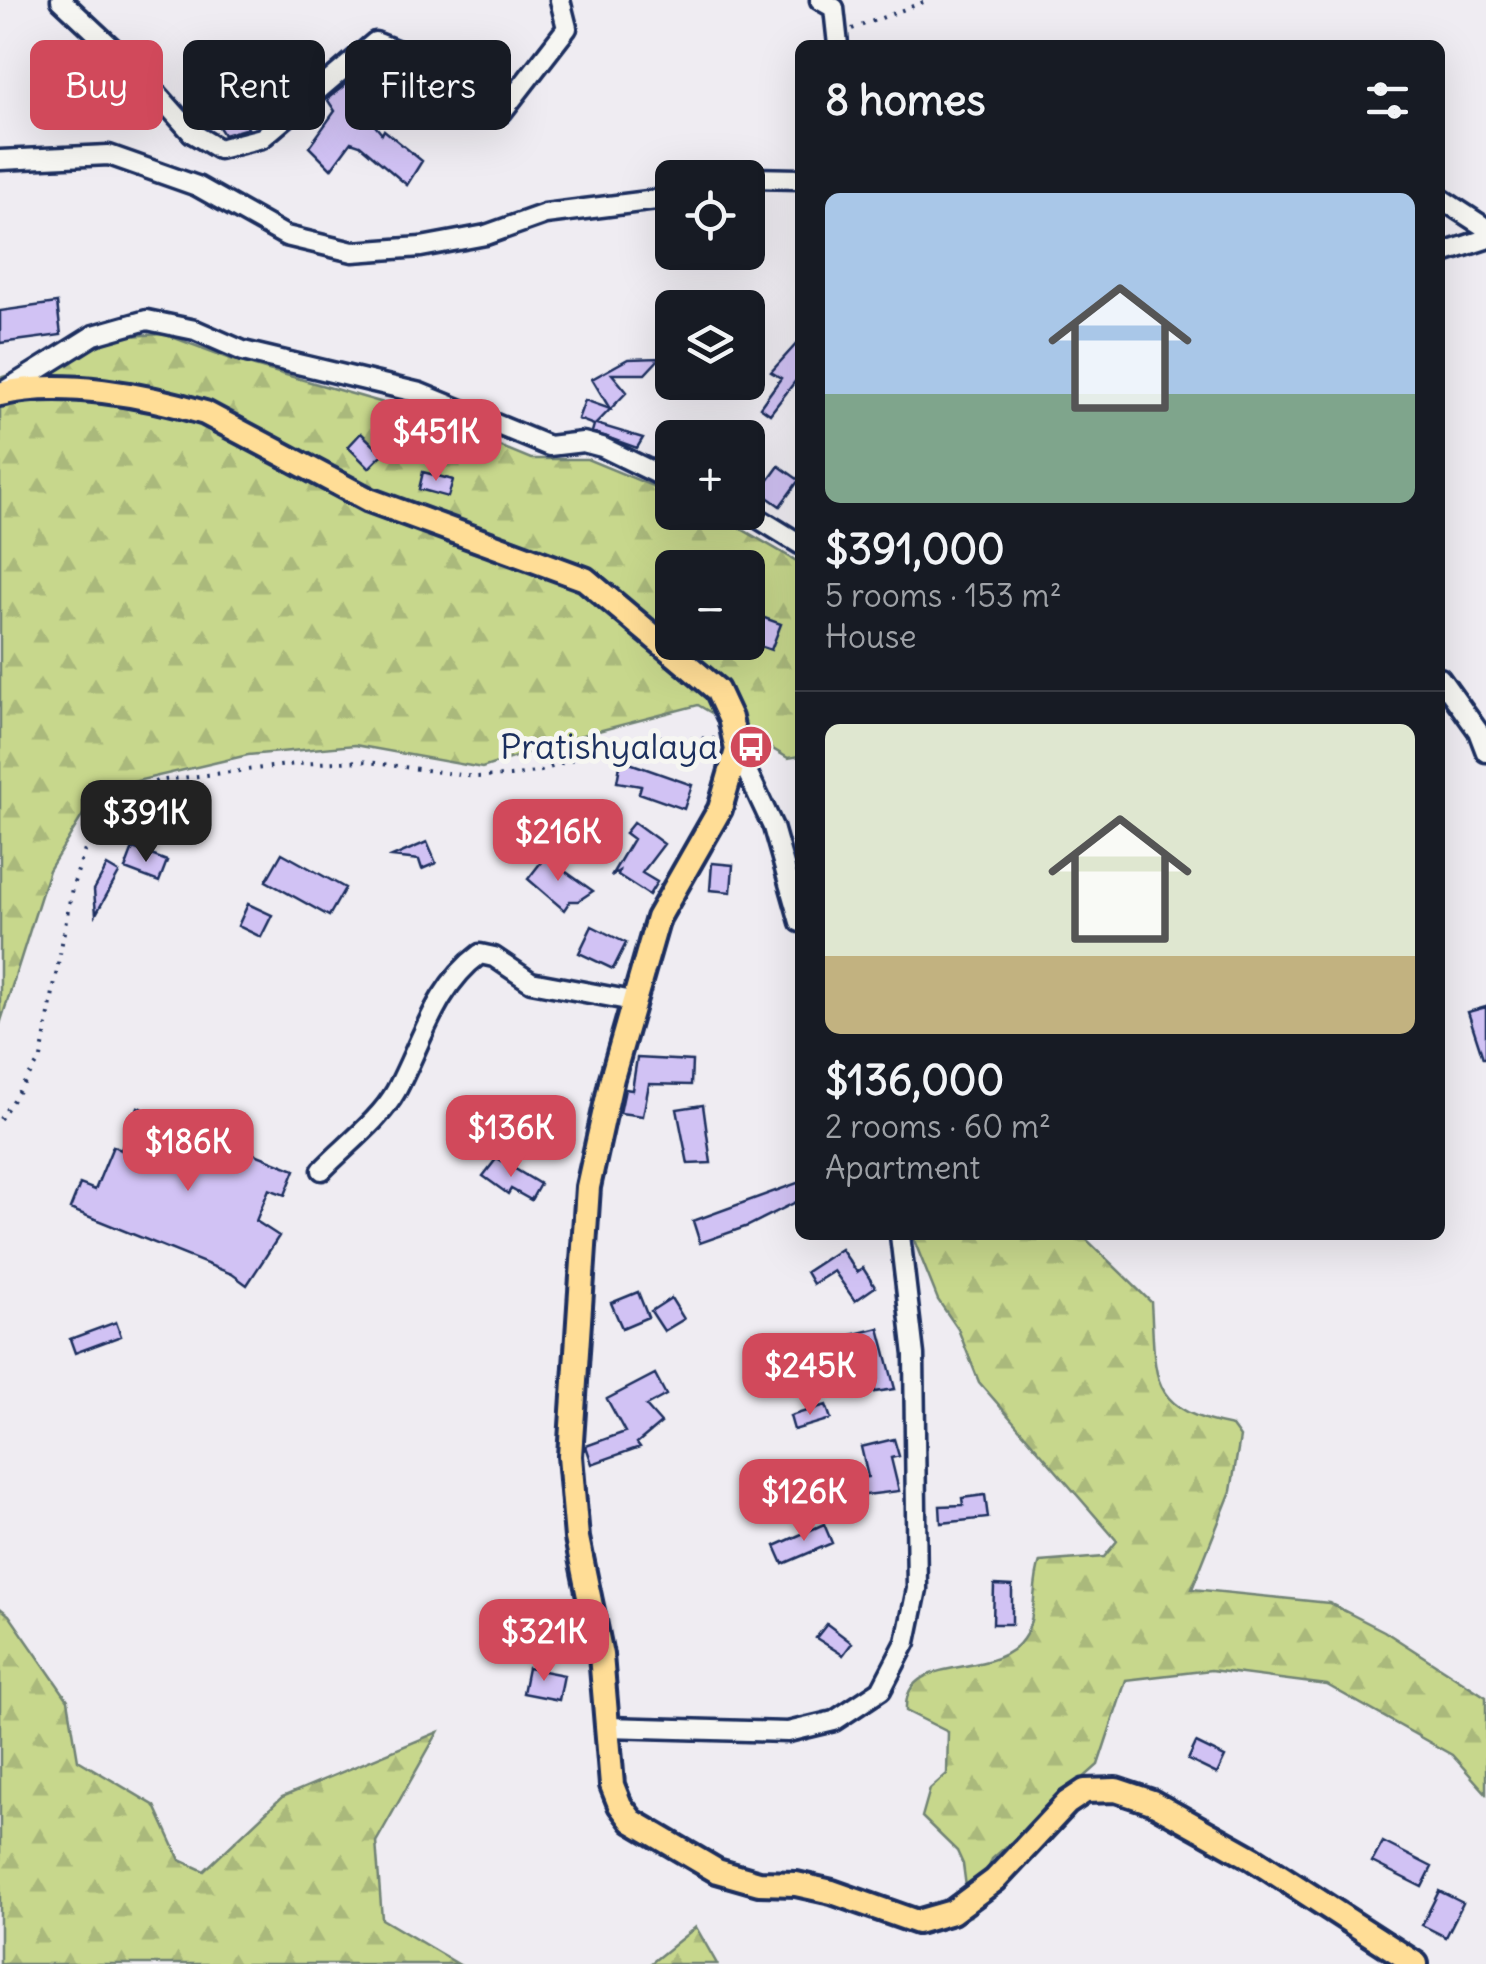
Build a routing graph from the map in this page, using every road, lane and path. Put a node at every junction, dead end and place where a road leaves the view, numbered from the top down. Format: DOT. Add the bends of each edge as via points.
graph roads {
  1 [pos="61,0"];
  2 [pos="560,0"];
  3 [pos="820,0"];
  4 [pos="929,0"];
  5 [pos="838,39"];
  6 [pos="0,160"];
  7 [pos="765,178"];
  8 [pos="795,179"];
  9 [pos="655,200"];
  10 [pos="1445,201"];
  11 [pos="1486,228"];
  12 [pos="1486,239"];
  13 [pos="1445,252"];
  14 [pos="2,393"];
  15 [pos="655,473"];
  16 [pos="765,522"];
  17 [pos="795,541"];
  18 [pos="1445,685"];
  19 [pos="736,745"];
  20 [pos="1486,752"];
  21 [pos="795,904"];
  22 [pos="633,1001"];
  23 [pos="0,1119"];
  24 [pos="322,1170"];
  25 [pos="901,1240"];
  26 [pos="607,1728"];
  27 [pos="1416,1964"];
  1 -- 2 [label="street" via="192,133 219,149 262,138 376,42 403,53 470,106 502,112 567,28"];
  3 -- 5 [label="street" via="834,8"];
  4 -- 5 [label="path"];
  6 -- 9 [label="street" via="109,155 197,186 286,236 353,252 421,248 545,214"];
  7 -- 8 [label="street"];
  10 -- 11 [label="street"];
  12 -- 13 [label="street"];
  14 -- 15 [label="street" via="94,335 147,320 195,330 243,351 420,393 550,446 602,447"];
  14 -- 19 [label="main road" via="70,390 205,413 370,500 584,579 716,690"];
  16 -- 17 [label="street"];
  18 -- 20 [label="street"];
  19 -- 21 [label="street" via="774,827"];
  19 -- 22 [label="main road" via="720,808 658,918"];
  19 -- 23 [label="path" via="636,736 541,770 474,778 360,761 296,764 158,781 125,797 98,816 88,841 72,888 42,1058"];
  22 -- 24 [label="street" via="531,982 480,954 460,969 438,1004 395,1093"];
  22 -- 26 [label="main road" via="588,1187 570,1456"];
  25 -- 26 [label="street" via="914,1355 917,1589 906,1642 882,1690 834,1721 788,1732"];
  26 -- 27 [label="main road" via="612,1785 632,1821 717,1871 832,1892 905,1919 928,1920 952,1912 996,1880 1067,1803 1085,1791 1116,1790 1152,1802 1252,1858"];
}
